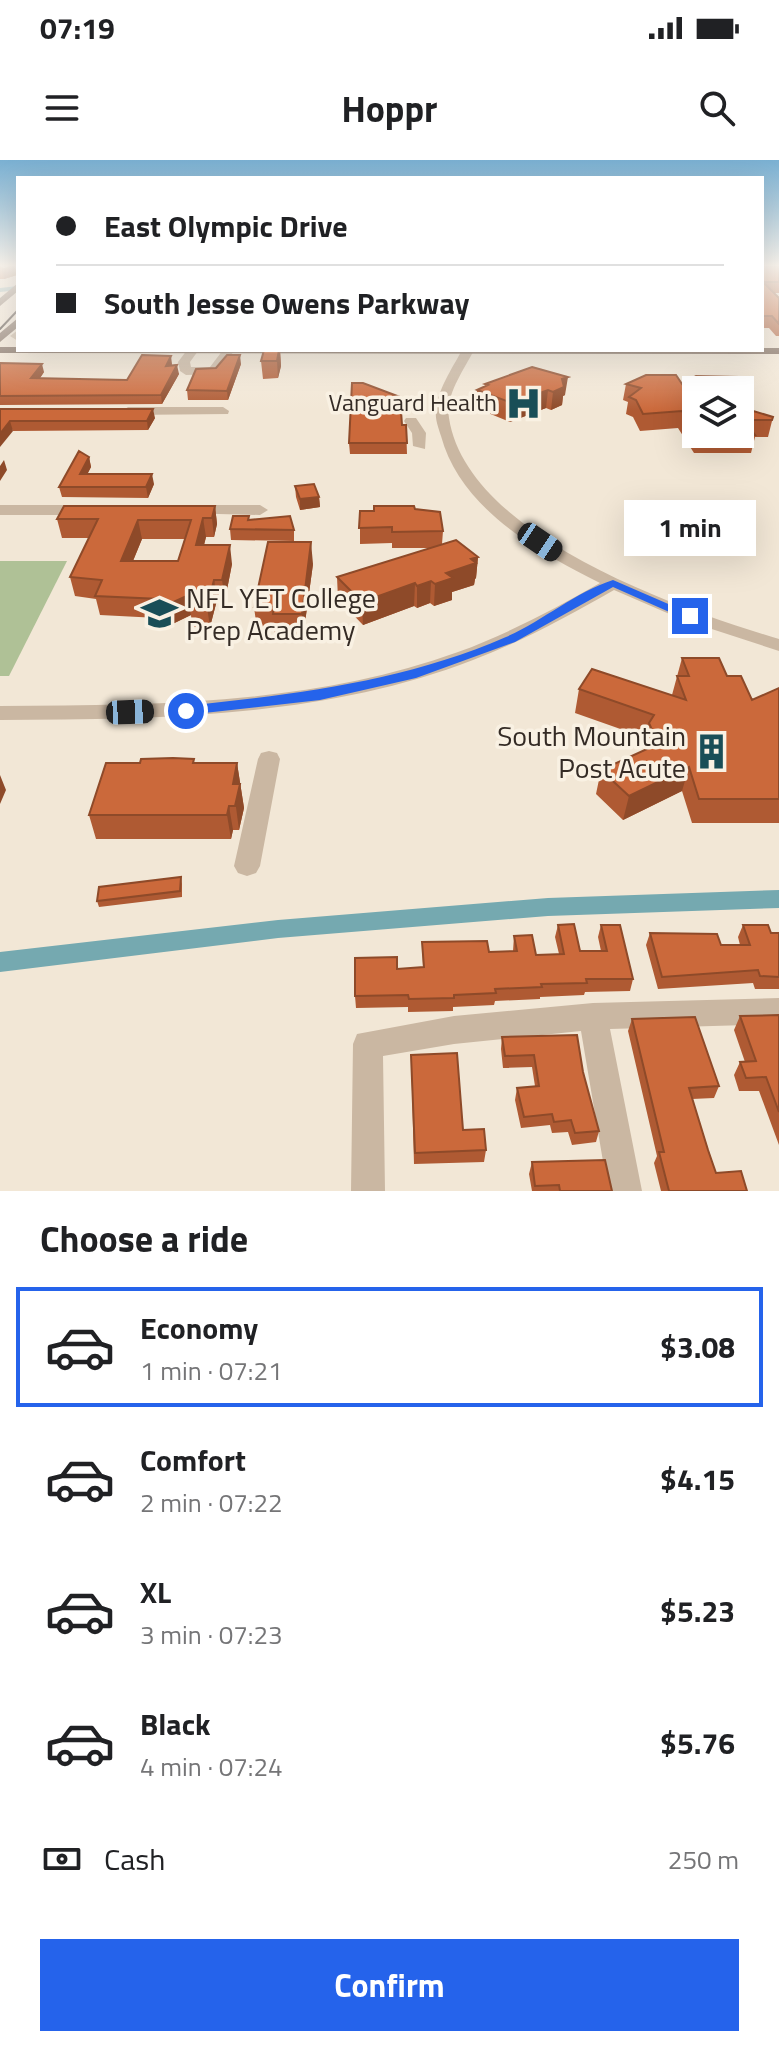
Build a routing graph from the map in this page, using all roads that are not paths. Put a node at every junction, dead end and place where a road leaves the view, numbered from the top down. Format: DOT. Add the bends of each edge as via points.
graph roads {
  1 [pos="16,323"];
  2 [pos="0,339"];
  3 [pos="191,352"];
  4 [pos="227,352"];
  5 [pos="467,352"];
  6 [pos="112,411"];
  7 [pos="223,411"];
  8 [pos="411,421"];
  9 [pos="420,446"];
  10 [pos="0,510"];
  11 [pos="107,510"];
  12 [pos="168,510"];
  13 [pos="260,510"];
  14 [pos="613,583"];
  15 [pos="779,645"];
  16 [pos="0,713"];
  17 [pos="269,759"];
  18 [pos="247,866"];
  19 [pos="779,1011"];
  20 [pos="593,1016"];
  21 [pos="368,1191"];
  22 [pos="625,1191"];
  1 -- 2 [label="main road"];
  3 -- 4 [label="street" via="184,362 186,371 213,371"];
  5 -- 14 [label="street" via="442,411 445,436 461,469 517,525"];
  6 -- 7 [label="street"];
  8 -- 9 [label="street"];
  10 -- 11 [label="street"];
  12 -- 13 [label="street"];
  14 -- 15 [label="street" via="705,622"];
  14 -- 16 [label="street" via="490,649 361,689 222,708"];
  17 -- 18 [label="street"];
  19 -- 20 [label="street"];
  20 -- 21 [label="street" via="368,1044"];
  20 -- 22 [label="street"];
}
